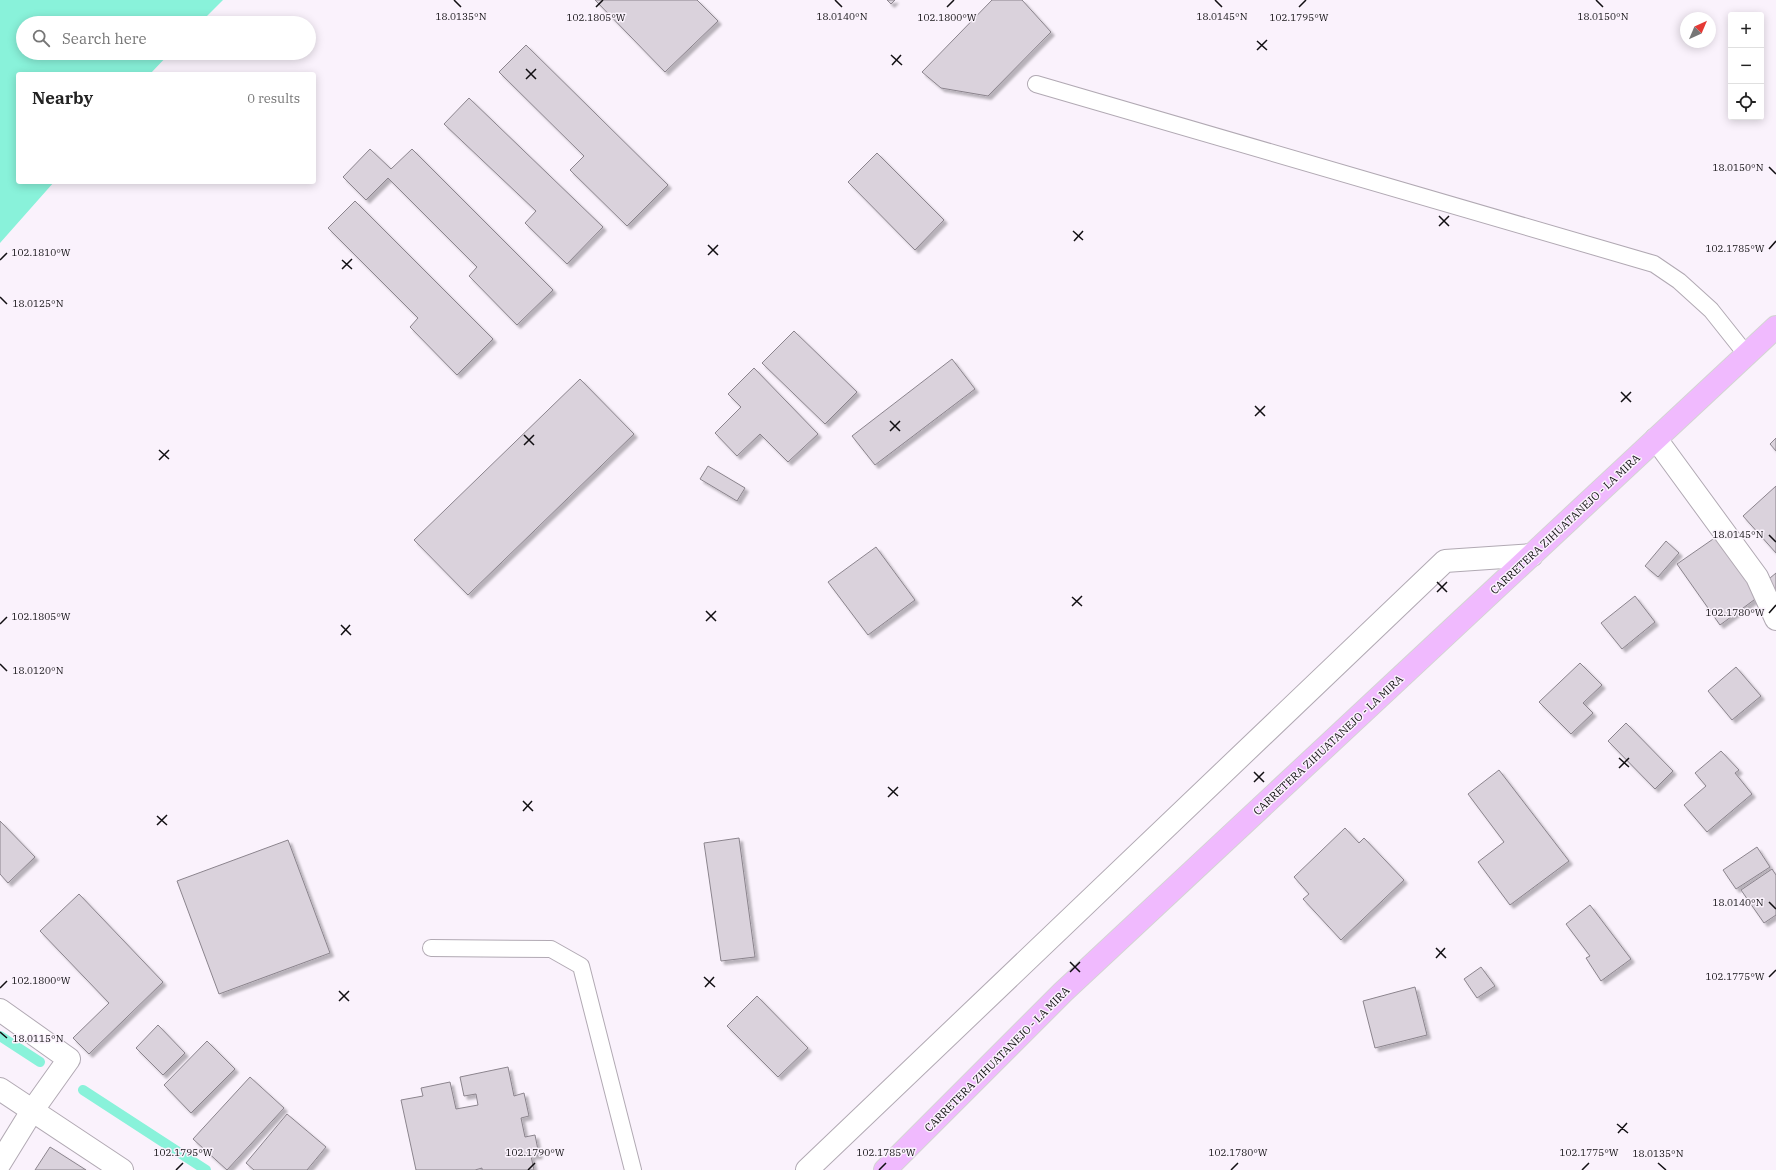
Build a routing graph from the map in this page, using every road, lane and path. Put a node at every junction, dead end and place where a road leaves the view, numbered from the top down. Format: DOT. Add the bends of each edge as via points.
graph roads {
  1 [pos="1036,84"];
  2 [pos="1776,327"];
  3 [pos="1746,354"];
  4 [pos="1656,440"];
  5 [pos="1532,555"];
  6 [pos="1776,619"];
  7 [pos="431,948"];
  8 [pos="0,1010"];
  9 [pos="0,1089"];
  10 [pos="32,1111"];
  11 [pos="0,1163"];
  12 [pos="122,1170"];
  13 [pos="633,1170"];
  14 [pos="807,1170"];
  15 [pos="886,1170"];
  1 -- 3 [label="lane" via="1654,264 1679,281 1711,310"];
  2 -- 3 [label="highway, CARRETERA ZIHUATANEJO - LA MIRA"];
  3 -- 4 [label="highway, CARRETERA ZIHUATANEJO - LA MIRA"];
  4 -- 5 [label="highway, CARRETERA ZIHUATANEJO - LA MIRA"];
  4 -- 6 [label="street" via="1757,577"];
  5 -- 14 [label="street" via="1445,561"];
  5 -- 15 [label="highway, CARRETERA ZIHUATANEJO - LA MIRA" via="1063,992"];
  7 -- 13 [label="lane" via="551,949 581,966"];
  8 -- 10 [label="street" via="69,1059"];
  9 -- 10 [label="street"];
  10 -- 11 [label="street"];
  10 -- 12 [label="street"];
}
